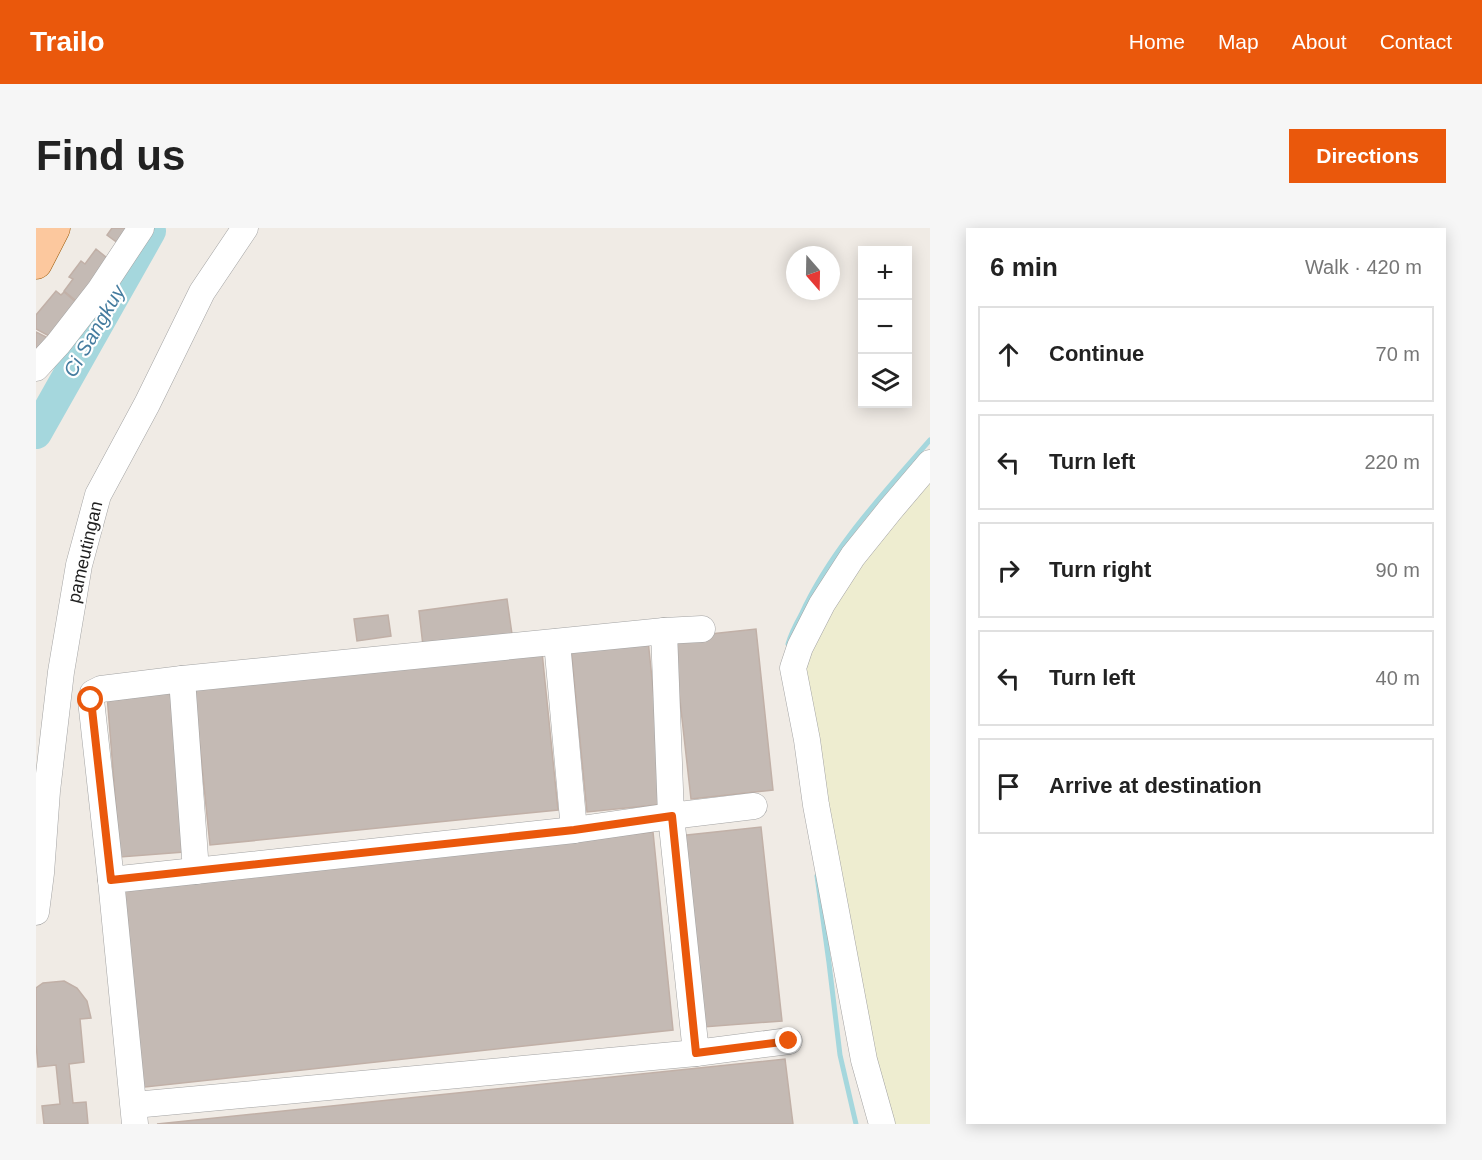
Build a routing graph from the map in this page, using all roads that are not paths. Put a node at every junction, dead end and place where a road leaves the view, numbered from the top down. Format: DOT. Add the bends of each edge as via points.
graph roads {
  1 [pos="54,228"];
  2 [pos="141,228"];
  3 [pos="245,228"];
  4 [pos="36,263"];
  5 [pos="36,368"];
  6 [pos="930,463"];
  7 [pos="702,628"];
  8 [pos="664,631"];
  9 [pos="557,642"];
  10 [pos="182,679"];
  11 [pos="754,806"];
  12 [pos="672,816"];
  13 [pos="574,830"];
  14 [pos="196,871"];
  15 [pos="111,880"];
  16 [pos="36,912"];
  17 [pos="789,1041"];
  18 [pos="696,1053"];
  19 [pos="134,1115"];
  20 [pos="882,1124"];
  1 -- 4 [label="main road"];
  2 -- 5 [label="street" via="100,290"];
  3 -- 16 [label="street, pameutingan" via="202,292 98,495 79,565 61,672"];
  6 -- 20 [label="street" via="854,556 822,604 793,668 864,1060"];
  7 -- 8 [label="street"];
  8 -- 9 [label="street"];
  8 -- 12 [label="street"];
  9 -- 10 [label="street"];
  9 -- 13 [label="street"];
  10 -- 14 [label="street"];
  10 -- 15 [label="street" via="93,693"];
  11 -- 12 [label="street"];
  12 -- 13 [label="street"];
  12 -- 18 [label="street"];
  13 -- 14 [label="street"];
  14 -- 15 [label="street"];
  15 -- 19 [label="street"];
  17 -- 18 [label="street"];
  18 -- 19 [label="street"];
}
